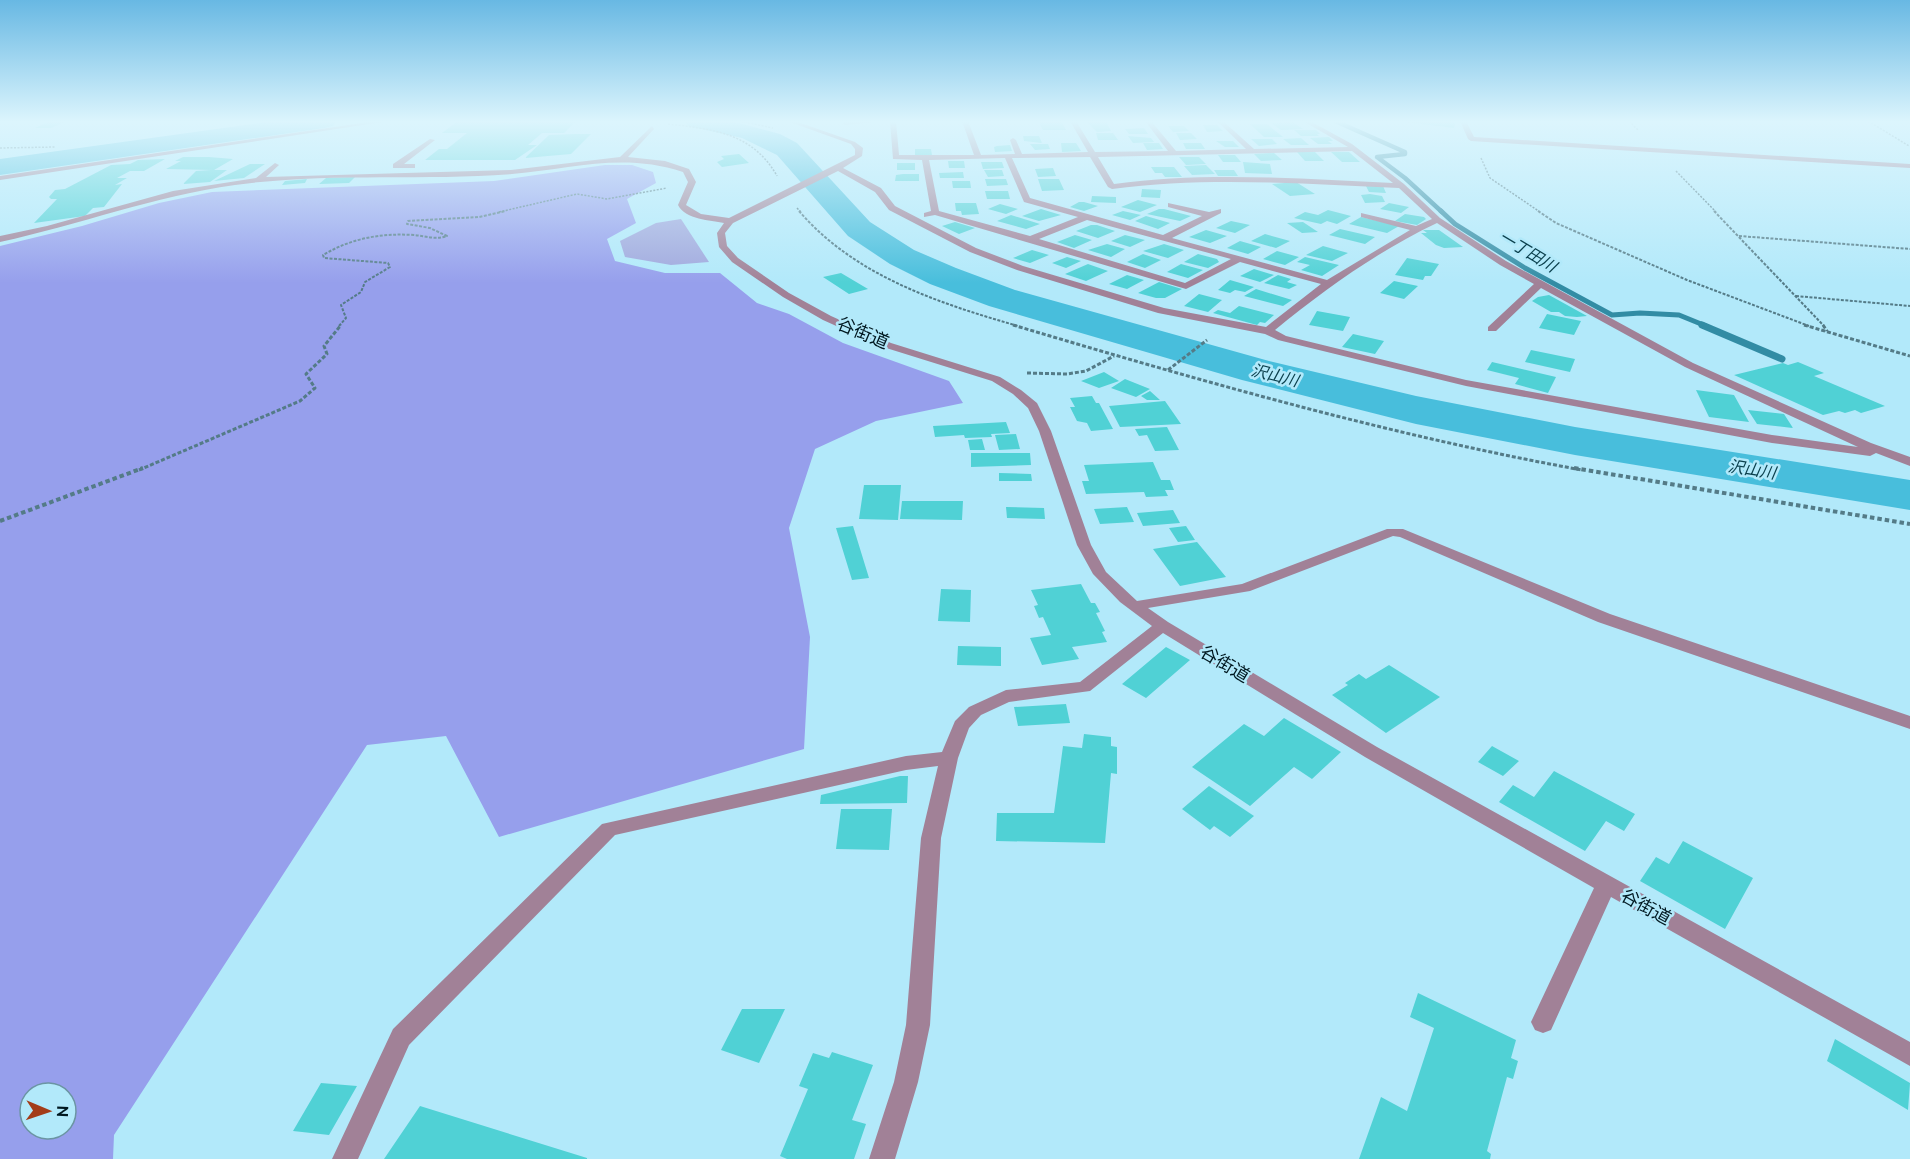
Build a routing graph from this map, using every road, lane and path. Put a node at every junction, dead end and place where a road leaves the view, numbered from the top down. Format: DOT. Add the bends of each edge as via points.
graph roads {
  1 [pos="20,175"];
  2 [pos="263,175"];
  3 [pos="325,175"];
  4 [pos="688,175"];
  5 [pos="777,175"];
  6 [pos="824,175"];
  7 [pos="846,175"];
  8 [pos="928,175"];
  9 [pos="1016,175"];
  10 [pos="1105,175"];
  11 [pos="1388,175"];
  12 [pos="1489,175"];
  13 [pos="1680,175"];
  14 [pos="0,178"];
  15 [pos="256,181"];
  16 [pos="781,182"];
  17 [pos="691,184"];
  18 [pos="1401,186"];
  19 [pos="790,191"];
  20 [pos="1171,205"];
  21 [pos="935,212"];
  22 [pos="1364,215"];
  23 [pos="1086,217"];
  24 [pos="914,220"];
  25 [pos="1437,220"];
  26 [pos="730,221"];
  27 [pos="1416,229"];
  28 [pos="1738,236"];
  29 [pos="1164,238"];
  30 [pos="0,239"];
  31 [pos="1031,239"];
  32 [pos="1910,249"];
  33 [pos="1239,259"];
  34 [pos="1328,284"];
  35 [pos="1540,284"];
  36 [pos="1795,296"];
  37 [pos="1910,306"];
  38 [pos="1492,329"];
  39 [pos="1268,331"];
  40 [pos="1827,332"];
  41 [pos="1212,336"];
  42 [pos="1115,356"];
  43 [pos="1910,356"];
  44 [pos="1168,370"];
  45 [pos="996,379"];
  46 [pos="1894,454"];
  47 [pos="1910,462"];
  48 [pos="0,521"];
  49 [pos="1910,524"];
  50 [pos="1134,606"];
  51 [pos="1162,626"];
  52 [pos="1910,723"];
  53 [pos="949,758"];
  54 [pos="1606,885"];
  55 [pos="1543,1022"];
  56 [pos="1910,1055"];
  57 [pos="345,1159"];
  58 [pos="882,1159"];
  1 -- 14 [label="street"];
  2 -- 15 [label="street"];
  3 -- 15 [label="street"];
  4 -- 17 [label="street"];
  5 -- 16 [label="path"];
  6 -- 19 [label="street"];
  7 -- 24 [label="street" via="878,190 892,208"];
  8 -- 21 [label="street"];
  9 -- 23 [label="street" via="1027,200"];
  10 -- 18 [label="street" via="1112,187 1243,177"];
  11 -- 18 [label="street"];
  12 -- 40 [label="path" via="1548,219 1687,280"];
  13 -- 28 [label="path"];
  15 -- 30 [label="street" via="183,191"];
  17 -- 26 [label="street" via="682,205 684,209"];
  17 -- 48 [label="path" via="606,199 577,194 479,217 417,219 407,224 447,236 438,239 372,234 329,250 324,258 373,260 390,267 365,282 361,292 341,305 346,318 324,346 327,354 306,374 315,388 300,401 137,472"];
  18 -- 25 [label="street"];
  19 -- 26 [label="street"];
  19 -- 42 [label="path" via="833,246 891,279 967,310"];
  20 -- 29 [label="street" via="1214,213"];
  21 -- 24 [label="street"];
  21 -- 31 [label="street"];
  22 -- 27 [label="street"];
  23 -- 29 [label="street"];
  23 -- 31 [label="street"];
  24 -- 39 [label="street" via="973,250 1031,271 1162,311"];
  25 -- 27 [label="street"];
  25 -- 35 [label="street"];
  26 -- 45 [label="street, 谷街道" via="721,233 723,247 735,260 786,295 868,337"];
  27 -- 34 [label="street"];
  28 -- 32 [label="path"];
  28 -- 36 [label="path"];
  29 -- 33 [label="street"];
  31 -- 33 [label="street" via="1186,286"];
  33 -- 34 [label="street"];
  34 -- 39 [label="street"];
  35 -- 38 [label="street"];
  35 -- 46 [label="street" via="1689,365 1867,446"];
  36 -- 37 [label="path"];
  36 -- 40 [label="path"];
  39 -- 46 [label="street" via="1282,338 1466,383 1773,439"];
  40 -- 43 [label="path"];
  41 -- 44 [label="path"];
  42 -- 44 [label="path"];
  42 -- 45 [label="path" via="1086,371 1018,373"];
  44 -- 49 [label="path" via="1329,416 1457,445"];
  45 -- 50 [label="street, 谷街道" via="1033,406 1084,545 1100,574"];
  46 -- 47 [label="street"];
  50 -- 51 [label="street, 谷街道"];
  50 -- 52 [label="street" via="1245,588 1392,532 1403,533 1604,618"];
  51 -- 53 [label="street" via="1084,687 1006,696 975,711 961,724"];
  51 -- 54 [label="street, 谷街道" via="1371,752"];
  53 -- 57 [label="street" via="906,763 609,829 401,1037"];
  53 -- 58 [label="street" via="931,838 918,1025 906,1082"];
  54 -- 55 [label="street"];
  54 -- 56 [label="street, 谷街道"];
}
